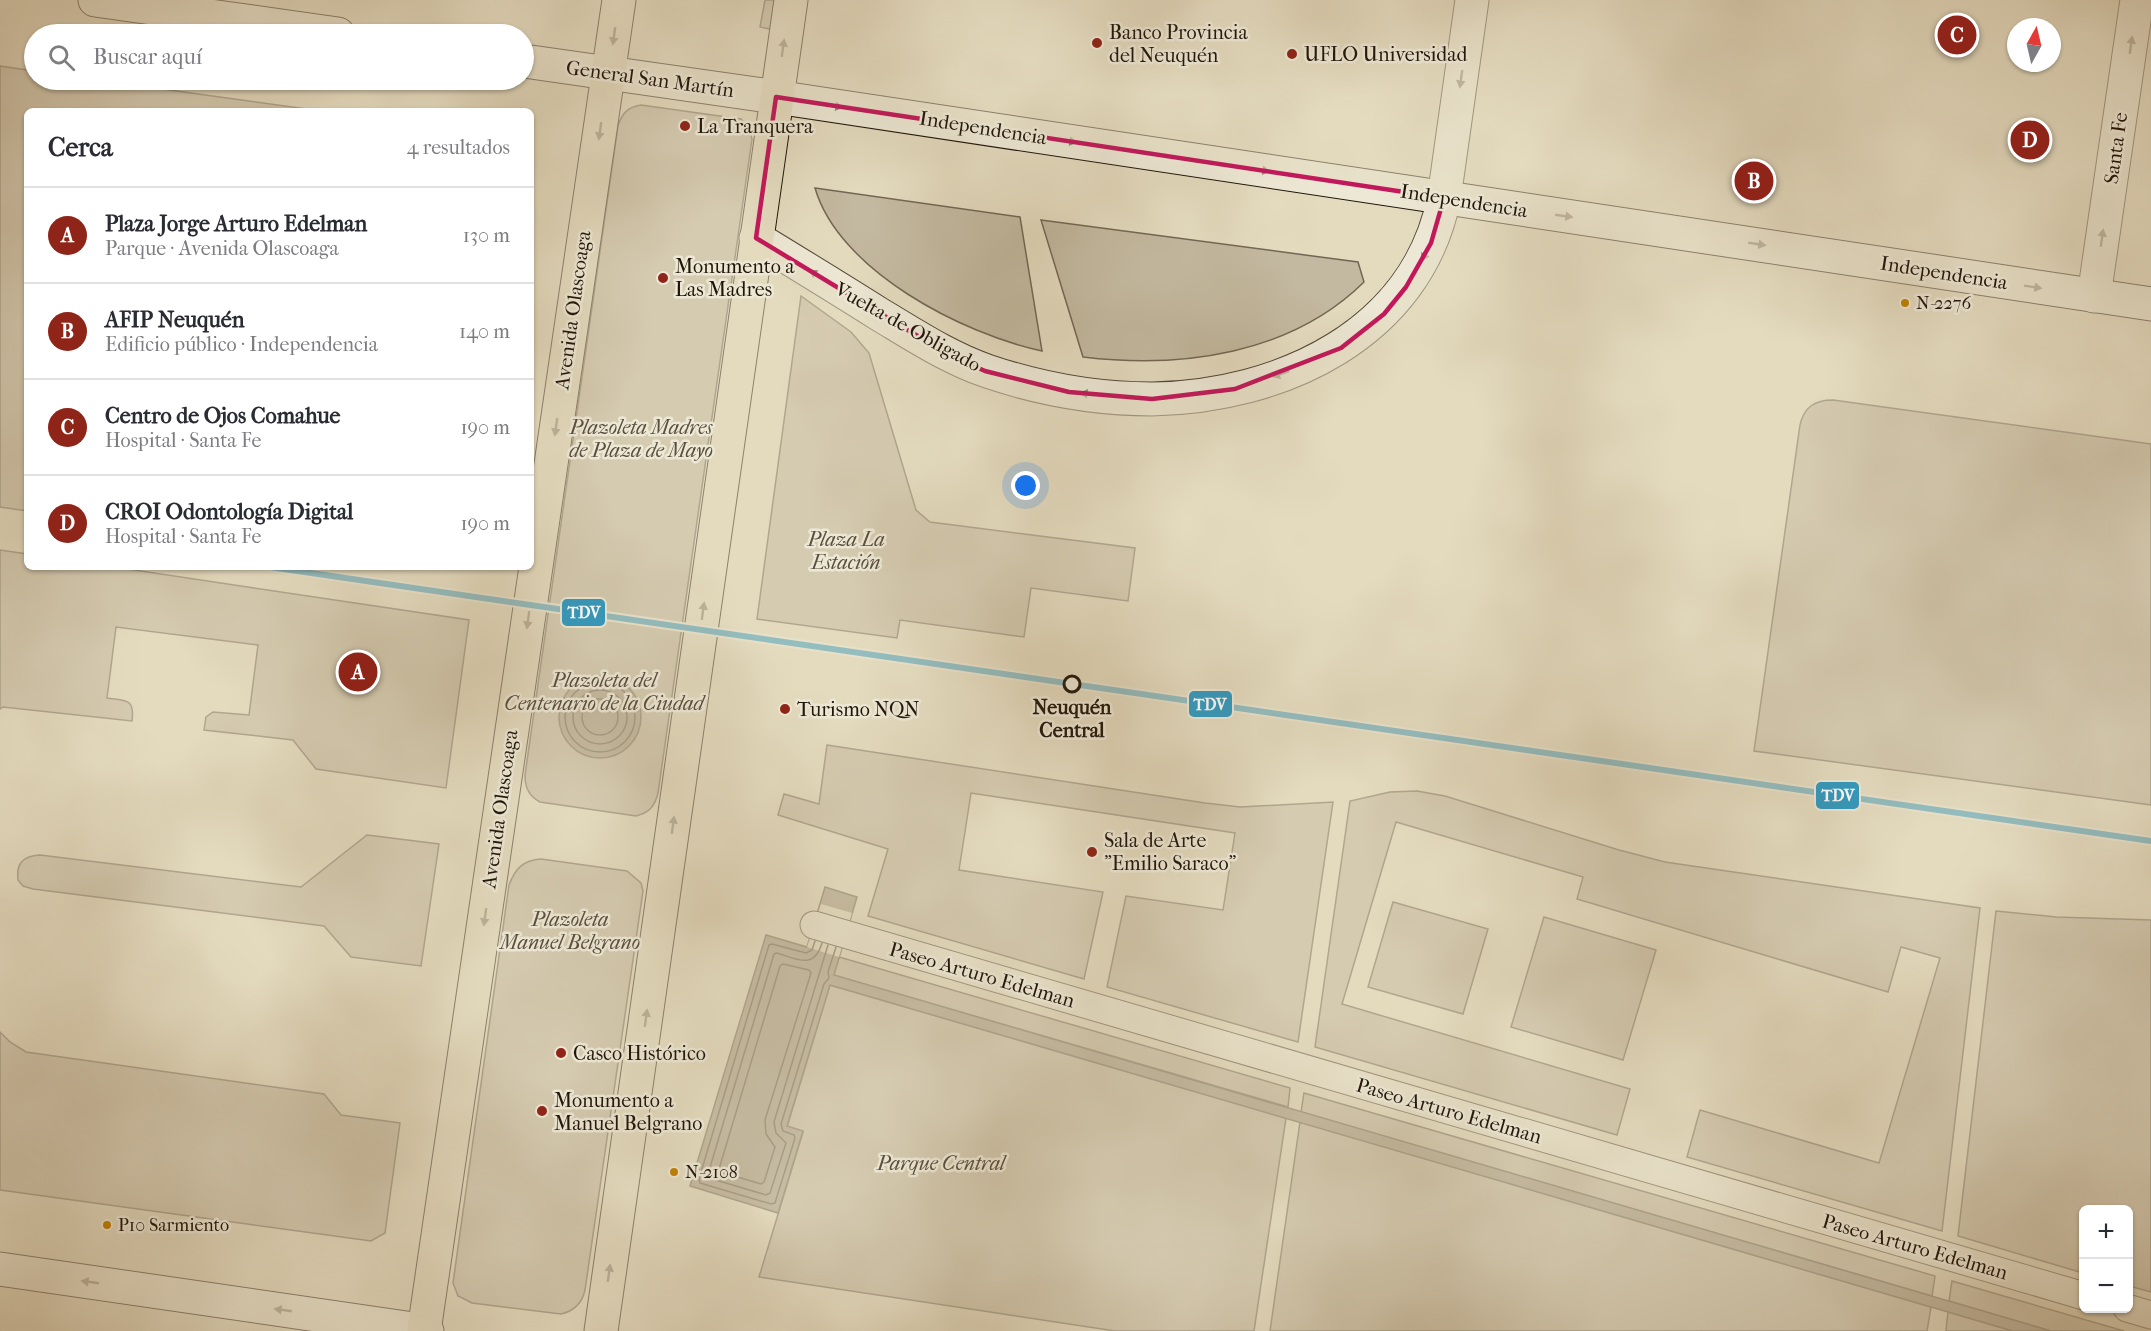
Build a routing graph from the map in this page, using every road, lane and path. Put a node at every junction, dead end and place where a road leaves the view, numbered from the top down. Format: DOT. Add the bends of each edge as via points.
graph roads {
  1 [pos="95,0"];
  2 [pos="620,0"];
  3 [pos="791,0"];
  4 [pos="1472,0"];
  5 [pos="2137,0"];
  6 [pos="267,24"];
  7 [pos="534,62"];
  8 [pos="608,73"];
  9 [pos="776,97"];
  10 [pos="1444,198"];
  11 [pos="756,238"];
  12 [pos="2094,296"];
  13 [pos="2151,304"];
  14 [pos="814,925"];
  15 [pos="0,1269"];
  16 [pos="2079,1295"];
  17 [pos="2133,1310"];
  18 [pos="2151,1316"];
  19 [pos="425,1331"];
  20 [pos="601,1331"];
  1 -- 6 [label="main road"];
  2 -- 8 [label="main road, Avenida Olascoaga, one-way"];
  9 -- 3 [label="main road, one-way"];
  4 -- 10 [label="main road, Vuelta de Obligado, one-way"];
  12 -- 5 [label="main road, Santa Fe, one-way"];
  7 -- 8 [label="main road, General San Martín"];
  8 -- 9 [label="main road, General San Martín"];
  8 -- 19 [label="main road, Avenida Olascoaga, one-way"];
  9 -- 10 [label="main road, Independencia, one-way"];
  9 -- 11 [label="main road"];
  10 -- 11 [label="main road, Vuelta de Obligado, one-way" via="1431,243 1415,273 1384,314 1341,348 1306,365 1235,389 1163,398 1069,392 985,371 917,336"];
  10 -- 12 [label="main road, Independencia, one-way"];
  20 -- 11 [label="main road, one-way"];
  12 -- 13 [label="main road, Independencia"];
  14 -- 16 [label="street, Paseo Arturo Edelman"];
  19 -- 15 [label="main road, one-way"];
  17 -- 18 [label="street"];
}
